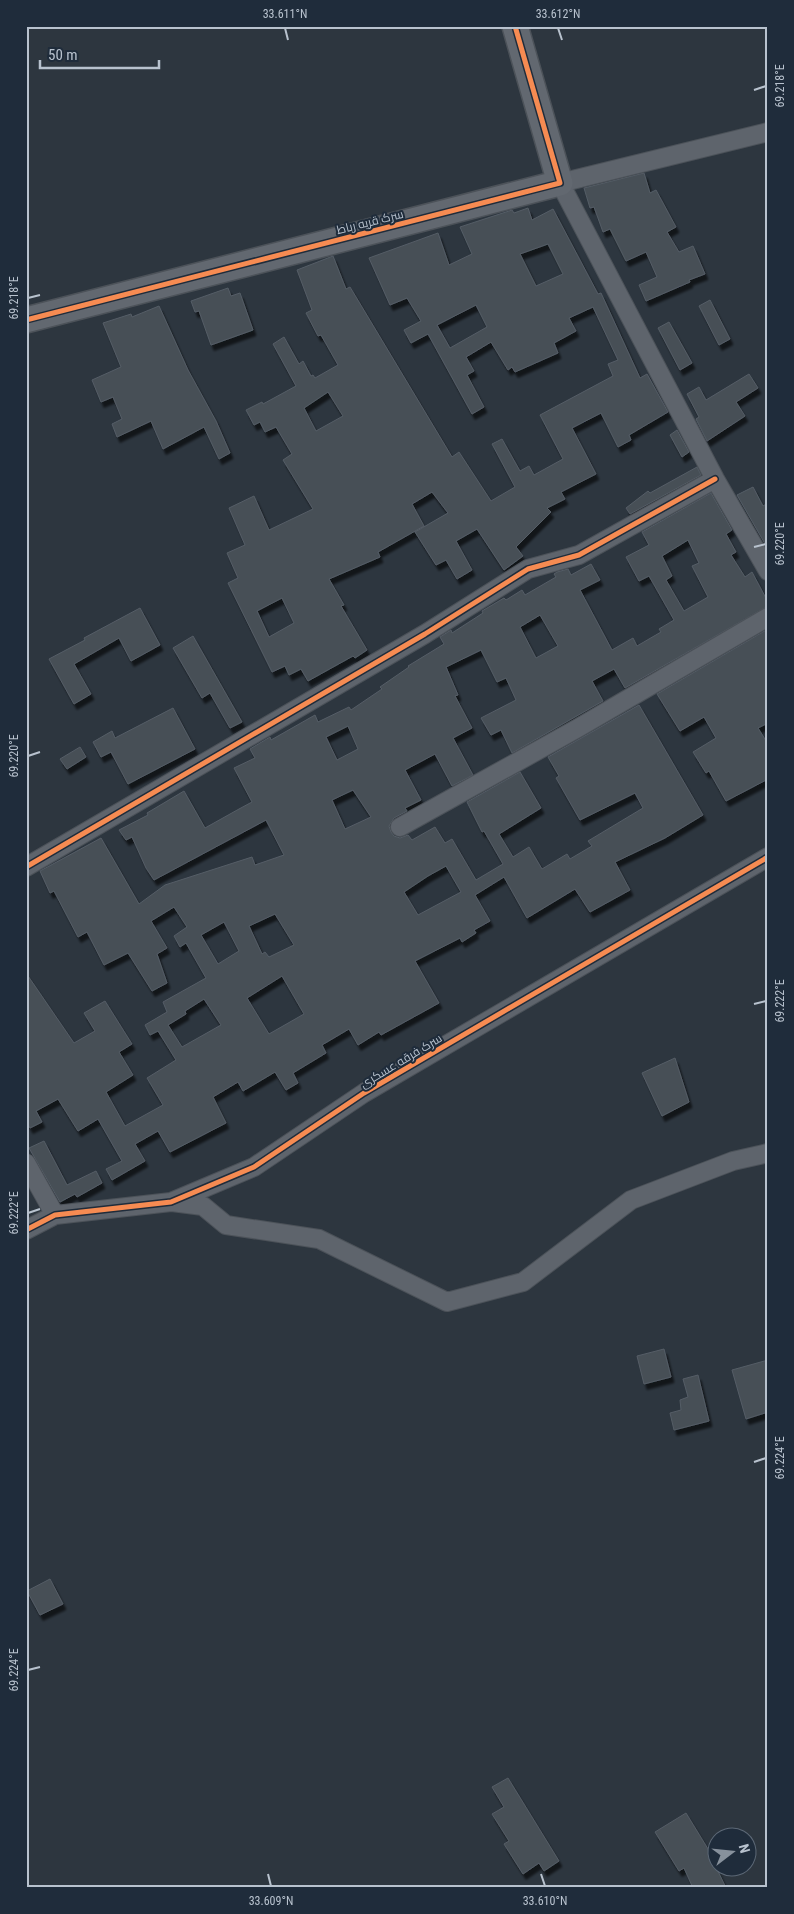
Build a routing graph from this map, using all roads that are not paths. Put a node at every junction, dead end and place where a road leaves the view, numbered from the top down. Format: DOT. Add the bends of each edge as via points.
graph roads {
  1 [pos="516,26"];
  2 [pos="768,132"];
  3 [pos="560,183"];
  4 [pos="26,320"];
  5 [pos="714,478"];
  6 [pos="768,571"];
  7 [pos="768,617"];
  8 [pos="400,827"];
  9 [pos="768,857"];
  10 [pos="26,867"];
  11 [pos="768,1153"];
  12 [pos="26,1163"];
  13 [pos="171,1202"];
  14 [pos="55,1215"];
  15 [pos="26,1230"];
  1 -- 3 [label="street"];
  2 -- 3 [label="street"];
  3 -- 4 [label="street, سرک قریه رباط"];
  3 -- 5 [label="street"];
  5 -- 6 [label="street"];
  5 -- 10 [label="street" via="579,555 528,569 425,634"];
  7 -- 8 [label="street"];
  9 -- 13 [label="street, سرک فرقه عسکری" via="364,1093 254,1167"];
  11 -- 13 [label="street" via="733,1161 631,1200 522,1282 447,1302 319,1239 226,1226 203,1206"];
  12 -- 14 [label="street"];
  13 -- 14 [label="street, سرک فرقه عسکری"];
  14 -- 15 [label="street, سرک فرقه عسکری"];
}
